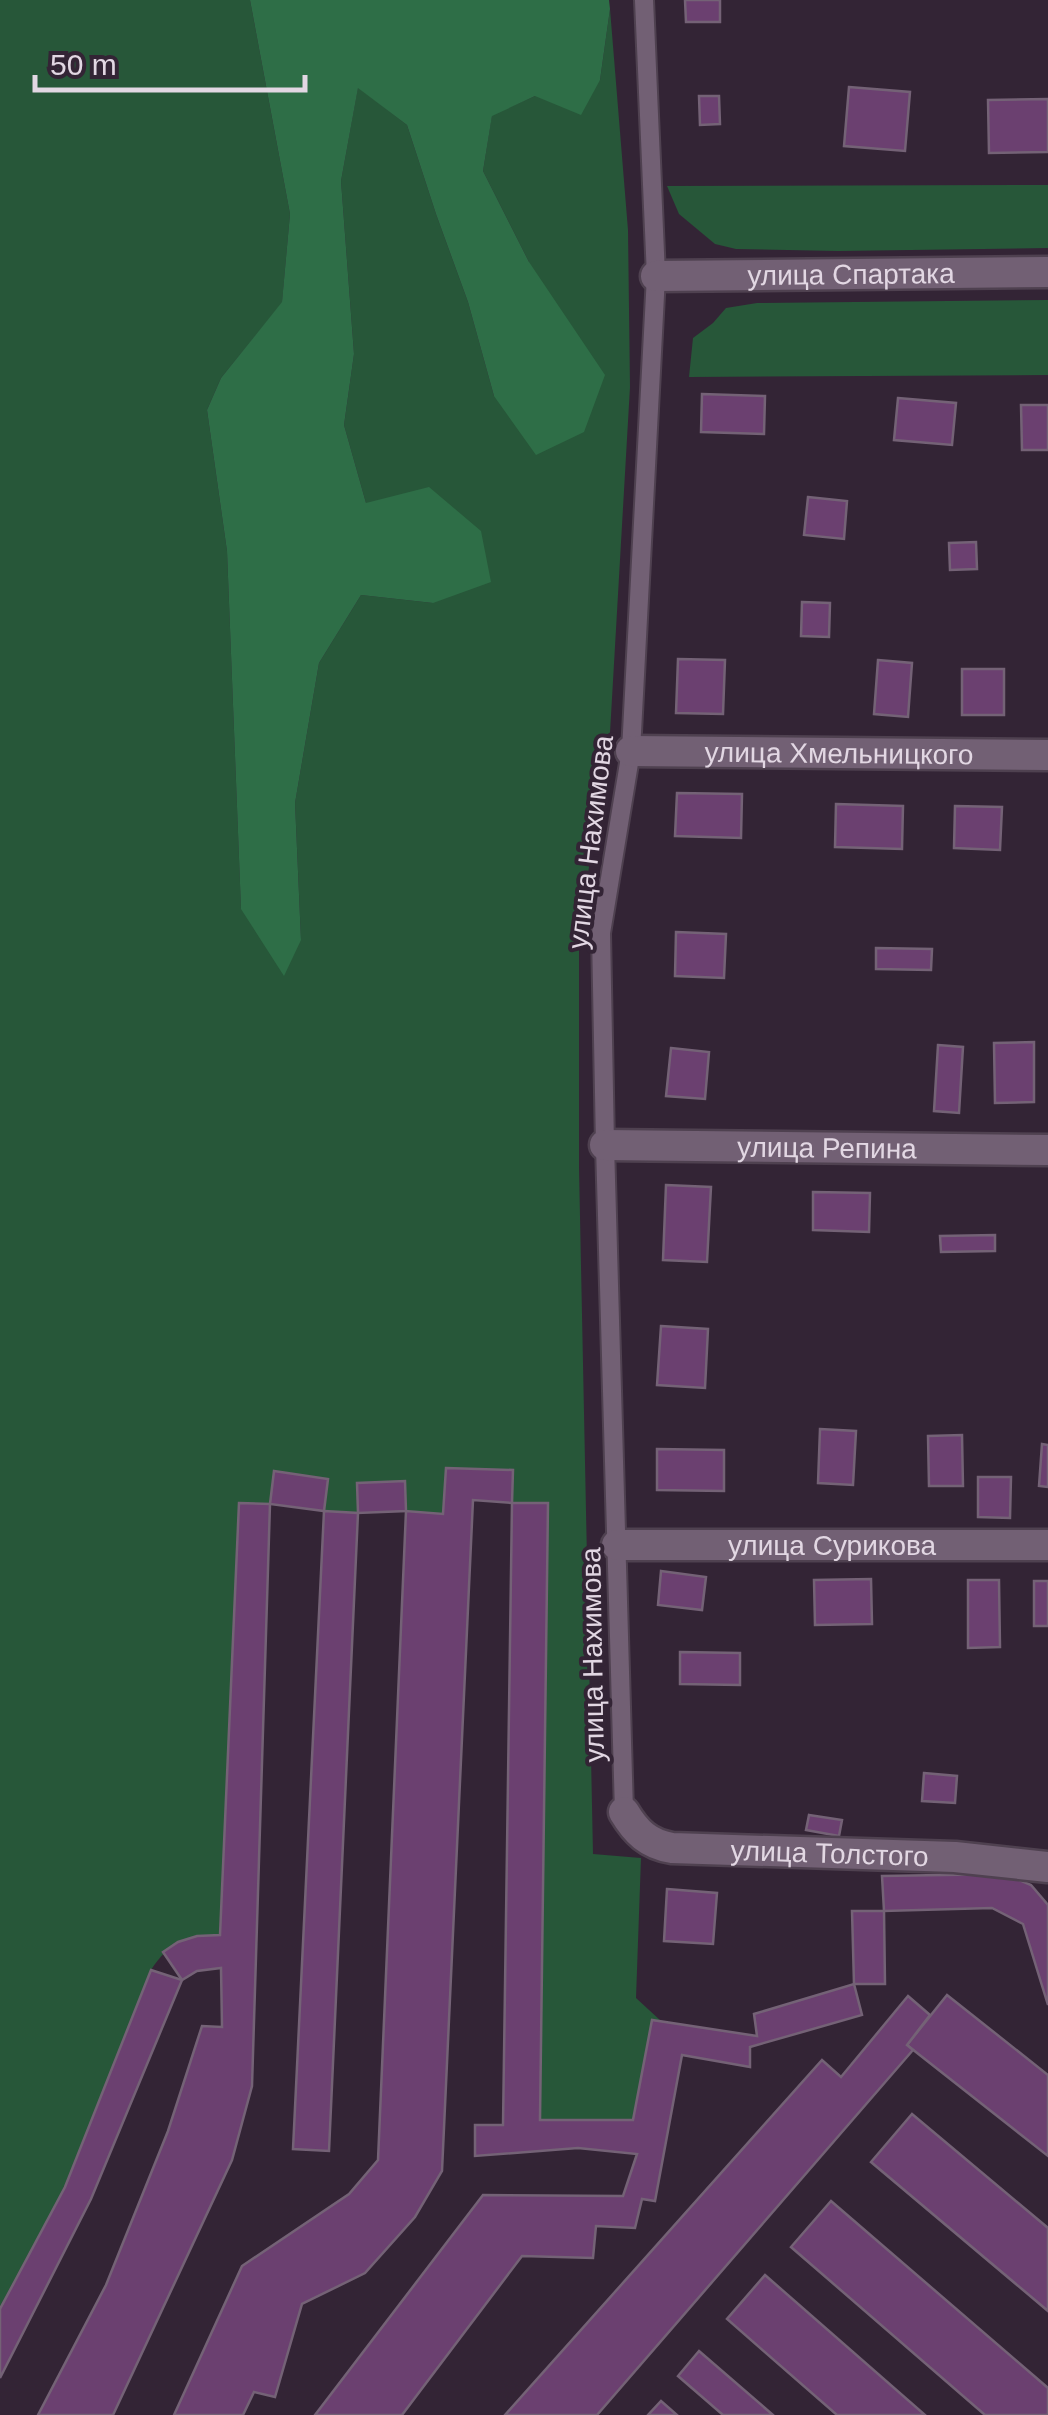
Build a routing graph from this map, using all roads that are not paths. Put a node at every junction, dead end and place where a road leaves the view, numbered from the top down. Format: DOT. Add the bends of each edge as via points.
graph roads {
  1 [pos="644,0"];
  2 [pos="1048,272"];
  3 [pos="656,276"];
  4 [pos="631,751"];
  5 [pos="1048,755"];
  6 [pos="605,1144"];
  7 [pos="1048,1150"];
  8 [pos="617,1545"];
  9 [pos="1048,1545"];
  10 [pos="624,1812"];
  11 [pos="1048,1866"];
  1 -- 3 [label="lane, улица Нахимова"];
  2 -- 3 [label="street, улица Спартака"];
  3 -- 4 [label="lane, улица Нахимова"];
  4 -- 5 [label="street, улица Хмельницкого"];
  4 -- 6 [label="lane, улица Нахимова" via="601,933"];
  6 -- 7 [label="street, улица Репина"];
  6 -- 8 [label="lane, улица Нахимова"];
  8 -- 9 [label="street, улица Сурикова"];
  8 -- 10 [label="lane, улица Нахимова"];
  10 -- 11 [label="street, улица Толстого" via="649,1842 672,1848"];
}
